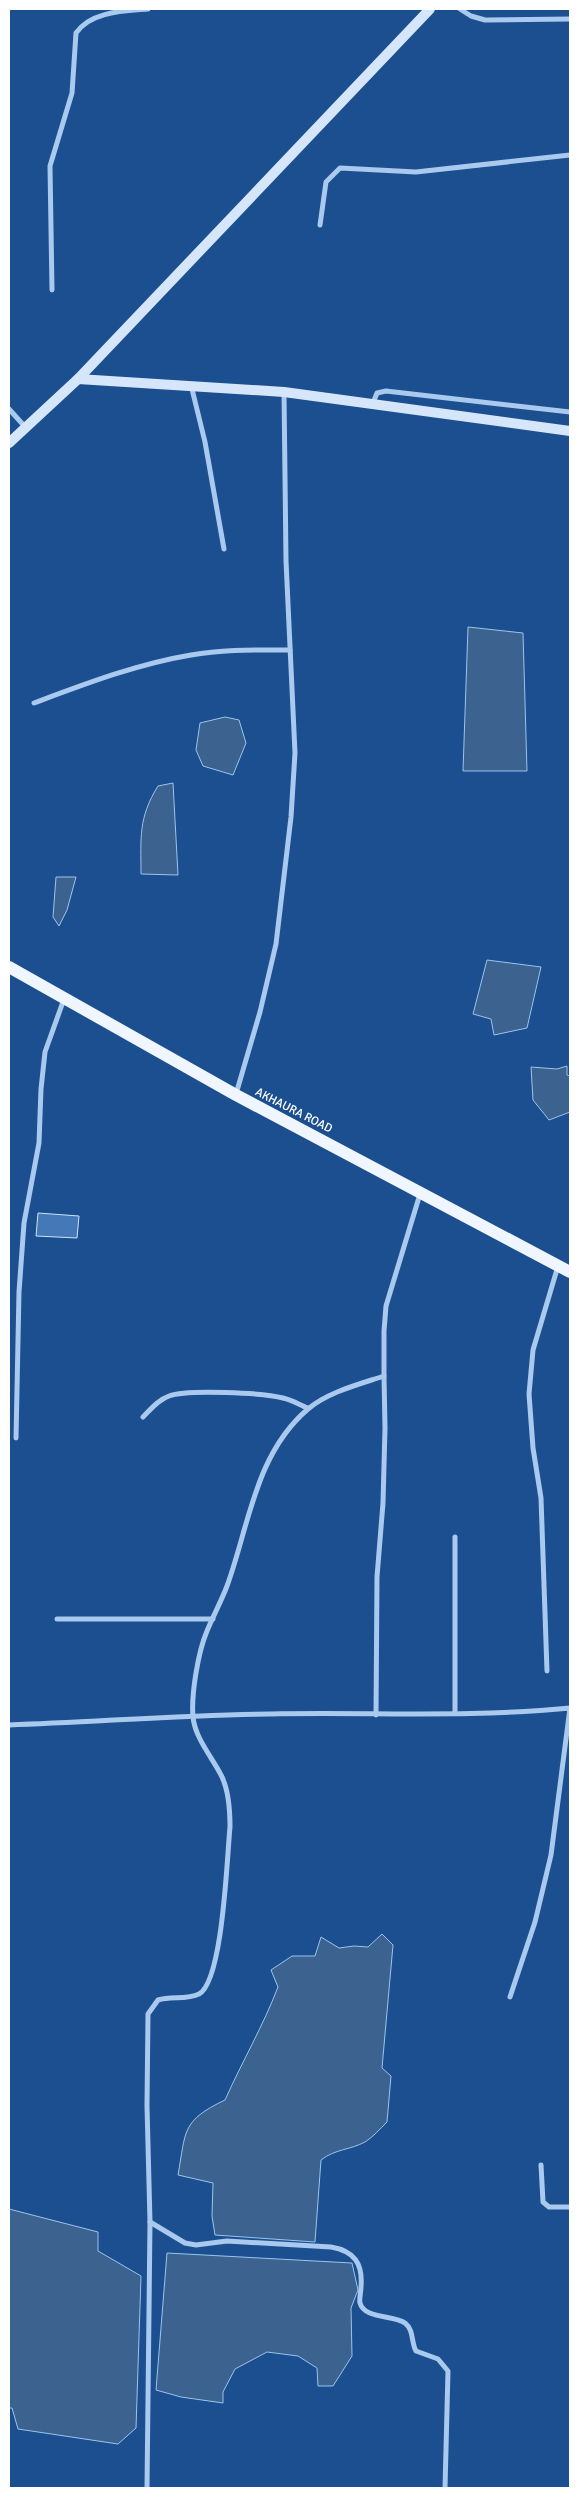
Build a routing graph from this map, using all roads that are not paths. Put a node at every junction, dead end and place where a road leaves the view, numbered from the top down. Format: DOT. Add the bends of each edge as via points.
graph roads {
  1 [pos="148,9"];
  2 [pos="430,9"];
  3 [pos="460,9"];
  4 [pos="570,19"];
  5 [pos="570,155"];
  6 [pos="320,224"];
  7 [pos="52,290"];
  8 [pos="78,379"];
  9 [pos="191,385"];
  10 [pos="284,392"];
  11 [pos="373,403"];
  12 [pos="10,410"];
  13 [pos="570,412"];
  14 [pos="27,429"];
  15 [pos="570,431"];
  16 [pos="9,444"];
  17 [pos="224,549"];
  18 [pos="290,650"];
  19 [pos="34,703"];
  20 [pos="9,967"];
  21 [pos="64,999"];
  22 [pos="236,1095"];
  23 [pos="421,1191"];
  24 [pos="558,1266"];
  25 [pos="570,1272"];
  26 [pos="384,1376"];
  27 [pos="308,1408"];
  28 [pos="143,1418"];
  29 [pos="16,1438"];
  30 [pos="455,1537"];
  31 [pos="57,1619"];
  32 [pos="213,1619"];
  33 [pos="547,1671"];
  34 [pos="455,1713"];
  35 [pos="376,1715"];
  36 [pos="193,1716"];
  37 [pos="9,1725"];
  38 [pos="510,1997"];
  39 [pos="541,2165"];
  40 [pos="570,2208"];
  41 [pos="150,2222"];
  42 [pos="147,2488"];
  43 [pos="445,2488"];
  1 -- 7 [label="street" via="105,14 76,32 72,93 50,166"];
  2 -- 8 [label="street"];
  3 -- 4 [label="street" via="485,20"];
  5 -- 6 [label="street" via="416,172 340,168 326,182"];
  8 -- 9 [label="street"];
  8 -- 14 [label="street"];
  9 -- 10 [label="street"];
  9 -- 17 [label="street"];
  10 -- 11 [label="street"];
  10 -- 18 [label="street"];
  11 -- 13 [label="street" via="377,393 386,391"];
  11 -- 15 [label="street"];
  12 -- 14 [label="street"];
  14 -- 16 [label="street"];
  18 -- 19 [label="street" via="191,655 98,679"];
  18 -- 22 [label="street" via="295,754 281,904 269,978"];
  20 -- 21 [label="main road, AKHAURA ROAD"];
  21 -- 22 [label="main road, AKHAURA ROAD"];
  21 -- 29 [label="street" via="45,1052 38,1143 24,1223"];
  22 -- 23 [label="main road, AKHAURA ROAD"];
  23 -- 24 [label="main road, AKHAURA ROAD"];
  23 -- 26 [label="street" via="386,1306"];
  24 -- 25 [label="main road, AKHAURA ROAD"];
  24 -- 33 [label="street" via="533,1350 529,1387 533,1448 541,1498"];
  26 -- 27 [label="street"];
  26 -- 35 [label="street"];
  27 -- 28 [label="street" via="268,1395 188,1392 163,1399"];
  27 -- 32 [label="street" via="284,1434 267,1466 251,1503 227,1585"];
  30 -- 34 [label="street"];
  31 -- 32 [label="street"];
  32 -- 36 [label="street" via="201,1653"];
  34 -- 35 [label="street"];
  34 -- 38 [label="street" via="570,1708 547,1874"];
  35 -- 36 [label="street"];
  36 -- 37 [label="street"];
  36 -- 41 [label="street" via="197,1731 222,1776 230,1807 230,1827 218,1945 210,1980 201,1993 158,2000 148,2014"];
  39 -- 40 [label="street" via="543,2202 549,2206"];
  41 -- 42 [label="street"];
  41 -- 43 [label="street" via="185,2243 196,2245 227,2241 331,2247 355,2257 361,2270 360,2303 363,2308 403,2322 412,2334 416,2351 438,2359 448,2371"];
}
